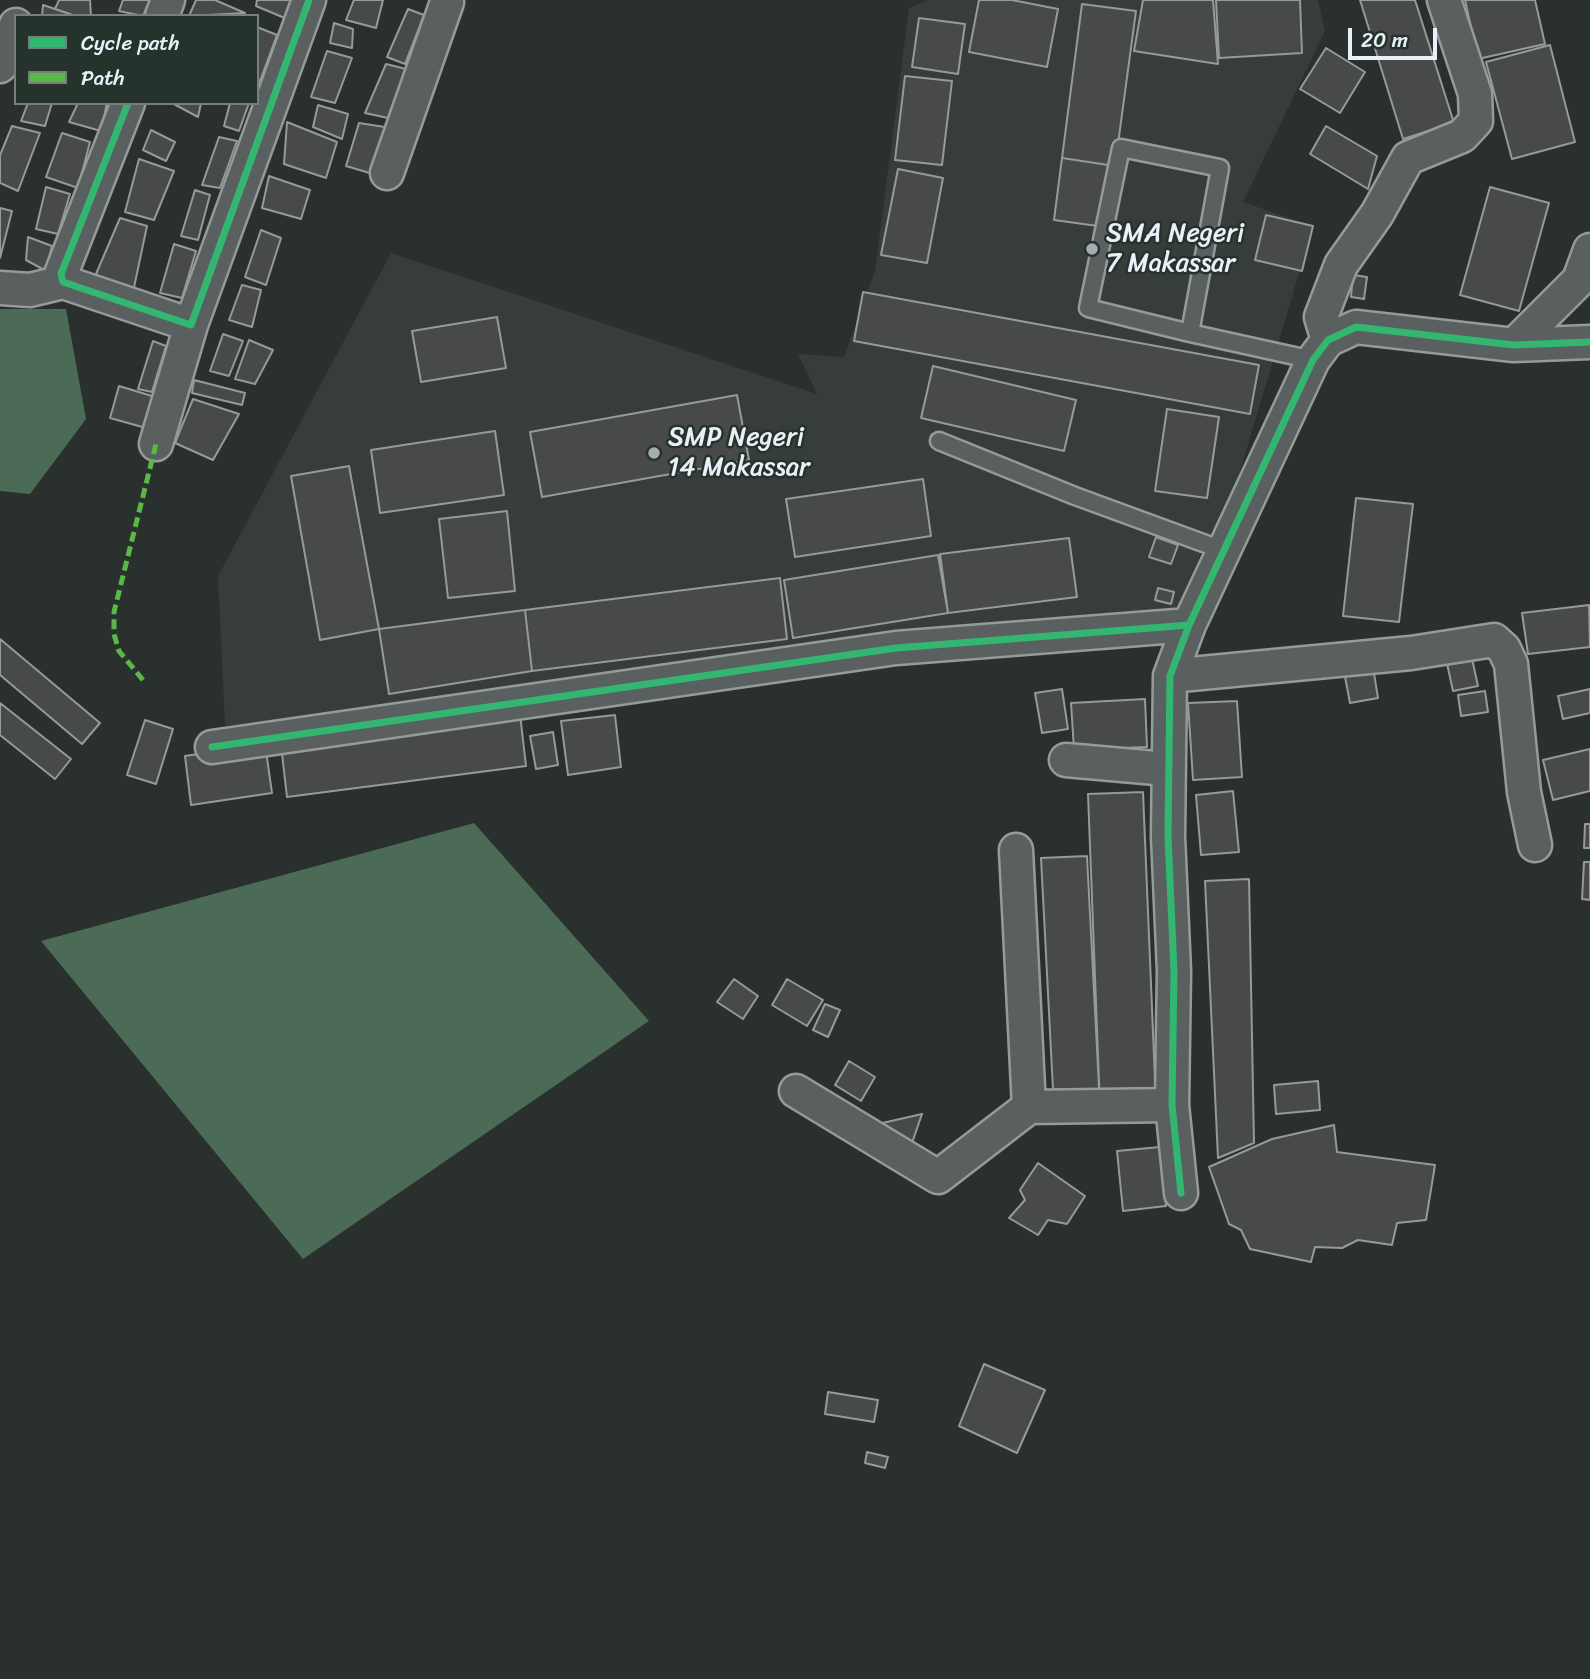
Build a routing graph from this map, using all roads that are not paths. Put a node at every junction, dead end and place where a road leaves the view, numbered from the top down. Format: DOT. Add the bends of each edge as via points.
graph roads {
  1 [pos="309,0"];
  2 [pos="1444,0"];
  3 [pos="446,1"];
  4 [pos="14,30"];
  5 [pos="0,66"];
  6 [pos="127,105"];
  7 [pos="387,173"];
  8 [pos="1590,250"];
  9 [pos="62,282"];
  10 [pos="0,288"];
  11 [pos="191,326"];
  12 [pos="1190,333"];
  13 [pos="1590,342"];
  14 [pos="1514,345"];
  15 [pos="1321,350"];
  16 [pos="939,441"];
  17 [pos="156,444"];
  18 [pos="1225,551"];
  19 [pos="1189,625"];
  20 [pos="1170,677"];
  21 [pos="212,747"];
  22 [pos="1066,760"];
  23 [pos="1167,769"];
  24 [pos="1535,845"];
  25 [pos="1016,850"];
  26 [pos="796,1091"];
  27 [pos="1172,1105"];
  28 [pos="1029,1107"];
  29 [pos="1181,1193"];
  1 -- 11 [label="street"];
  2 -- 15 [label="street" via="1475,94 1476,121 1462,136 1408,158 1341,265 1321,317"];
  3 -- 7 [label="street"];
  4 -- 5 [label="street"];
  6 -- 9 [label="street" via="61,274"];
  8 -- 14 [label="street" via="1579,280"];
  9 -- 10 [label="street" via="30,290"];
  9 -- 11 [label="street"];
  11 -- 17 [label="street"];
  12 -- 12 [label="lane" via="1220,168 1121,148 1088,308"];
  12 -- 15 [label="lane"];
  13 -- 14 [label="street"];
  14 -- 15 [label="street" via="1356,327"];
  15 -- 18 [label="street"];
  16 -- 18 [label="lane"];
  18 -- 19 [label="street"];
  19 -- 20 [label="street"];
  19 -- 21 [label="street" via="896,648"];
  20 -- 23 [label="street"];
  20 -- 24 [label="street" via="1411,653 1481,640 1500,643 1511,664 1524,792"];
  22 -- 23 [label="street"];
  23 -- 27 [label="street" via="1174,971"];
  25 -- 28 [label="street"];
  26 -- 28 [label="street" via="938,1177"];
  27 -- 28 [label="street"];
  27 -- 29 [label="street"];
}
